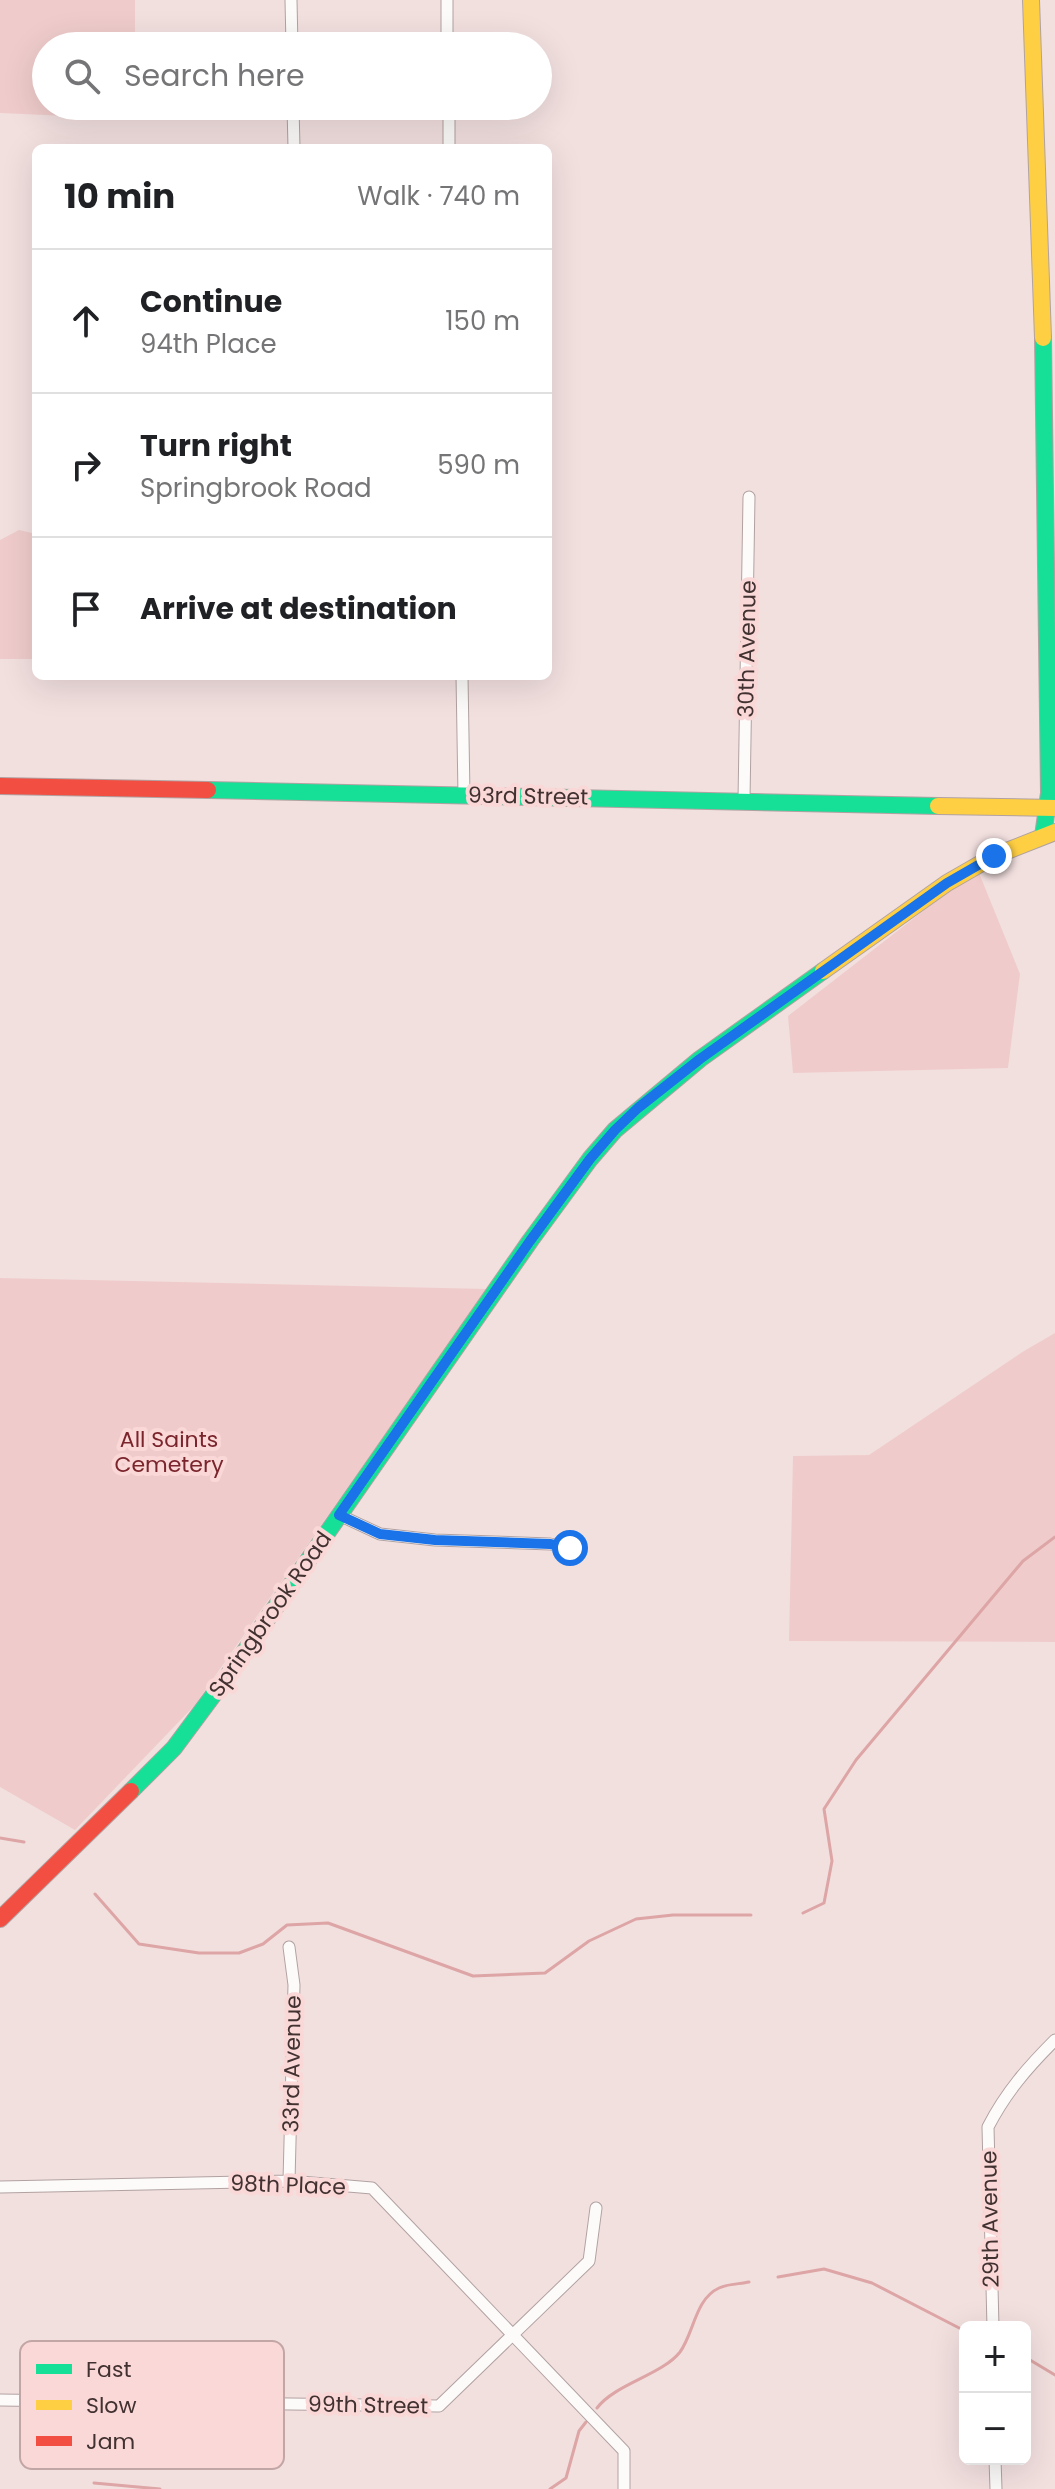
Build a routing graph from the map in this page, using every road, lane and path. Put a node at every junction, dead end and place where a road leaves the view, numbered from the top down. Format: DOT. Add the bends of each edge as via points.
graph roads {
  1 [pos="291,0"];
  2 [pos="447,0"];
  3 [pos="1031,0"];
  4 [pos="292,32"];
  5 [pos="447,32"];
  6 [pos="293,120"];
  7 [pos="449,120"];
  8 [pos="294,144"];
  9 [pos="449,144"];
  10 [pos="749,497"];
  11 [pos="462,680"];
  12 [pos="0,786"];
  13 [pos="464,795"];
  14 [pos="744,800"];
  15 [pos="1051,808"];
  16 [pos="1049,834"];
  17 [pos="339,1515"];
  18 [pos="570,1548"];
  19 [pos="0,1919"];
  20 [pos="289,1947"];
  21 [pos="1055,2040"];
  22 [pos="289,2181"];
  23 [pos="0,2187"];
  24 [pos="596,2208"];
  25 [pos="993,2321"];
  26 [pos="514,2334"];
  27 [pos="0,2400"];
  28 [pos="20,2400"];
  29 [pos="284,2404"];
  30 [pos="995,2465"];
  31 [pos="624,2489"];
  32 [pos="996,2489"];
  1 -- 4 [label="street"];
  2 -- 5 [label="street"];
  3 -- 15 [label="street"];
  6 -- 8 [label="street"];
  7 -- 9 [label="street"];
  10 -- 14 [label="street, 30th Avenue"];
  11 -- 13 [label="street"];
  12 -- 13 [label="street, 93rd Street"];
  13 -- 14 [label="street, 93rd Street"];
  14 -- 15 [label="street, 93rd Street"];
  15 -- 16 [label="street"];
  16 -- 17 [label="street, Springbrook Road" via="947,883 700,1059 615,1130 530,1241"];
  17 -- 18 [label="street" via="380,1534"];
  17 -- 19 [label="street, Springbrook Road" via="174,1748"];
  20 -- 22 [label="street, 33rd Avenue" via="294,1985"];
  21 -- 25 [label="street, 29th Avenue" via="1022,2073 988,2127"];
  22 -- 23 [label="street, 98th Place"];
  22 -- 26 [label="street, 98th Place" via="372,2188"];
  24 -- 26 [label="street, 99th Street" via="589,2261"];
  26 -- 29 [label="street, 99th Street" via="439,2406"];
  26 -- 31 [label="street, 98th Place" via="624,2451"];
  27 -- 28 [label="street, 99th Street"];
  30 -- 32 [label="street"];
}
